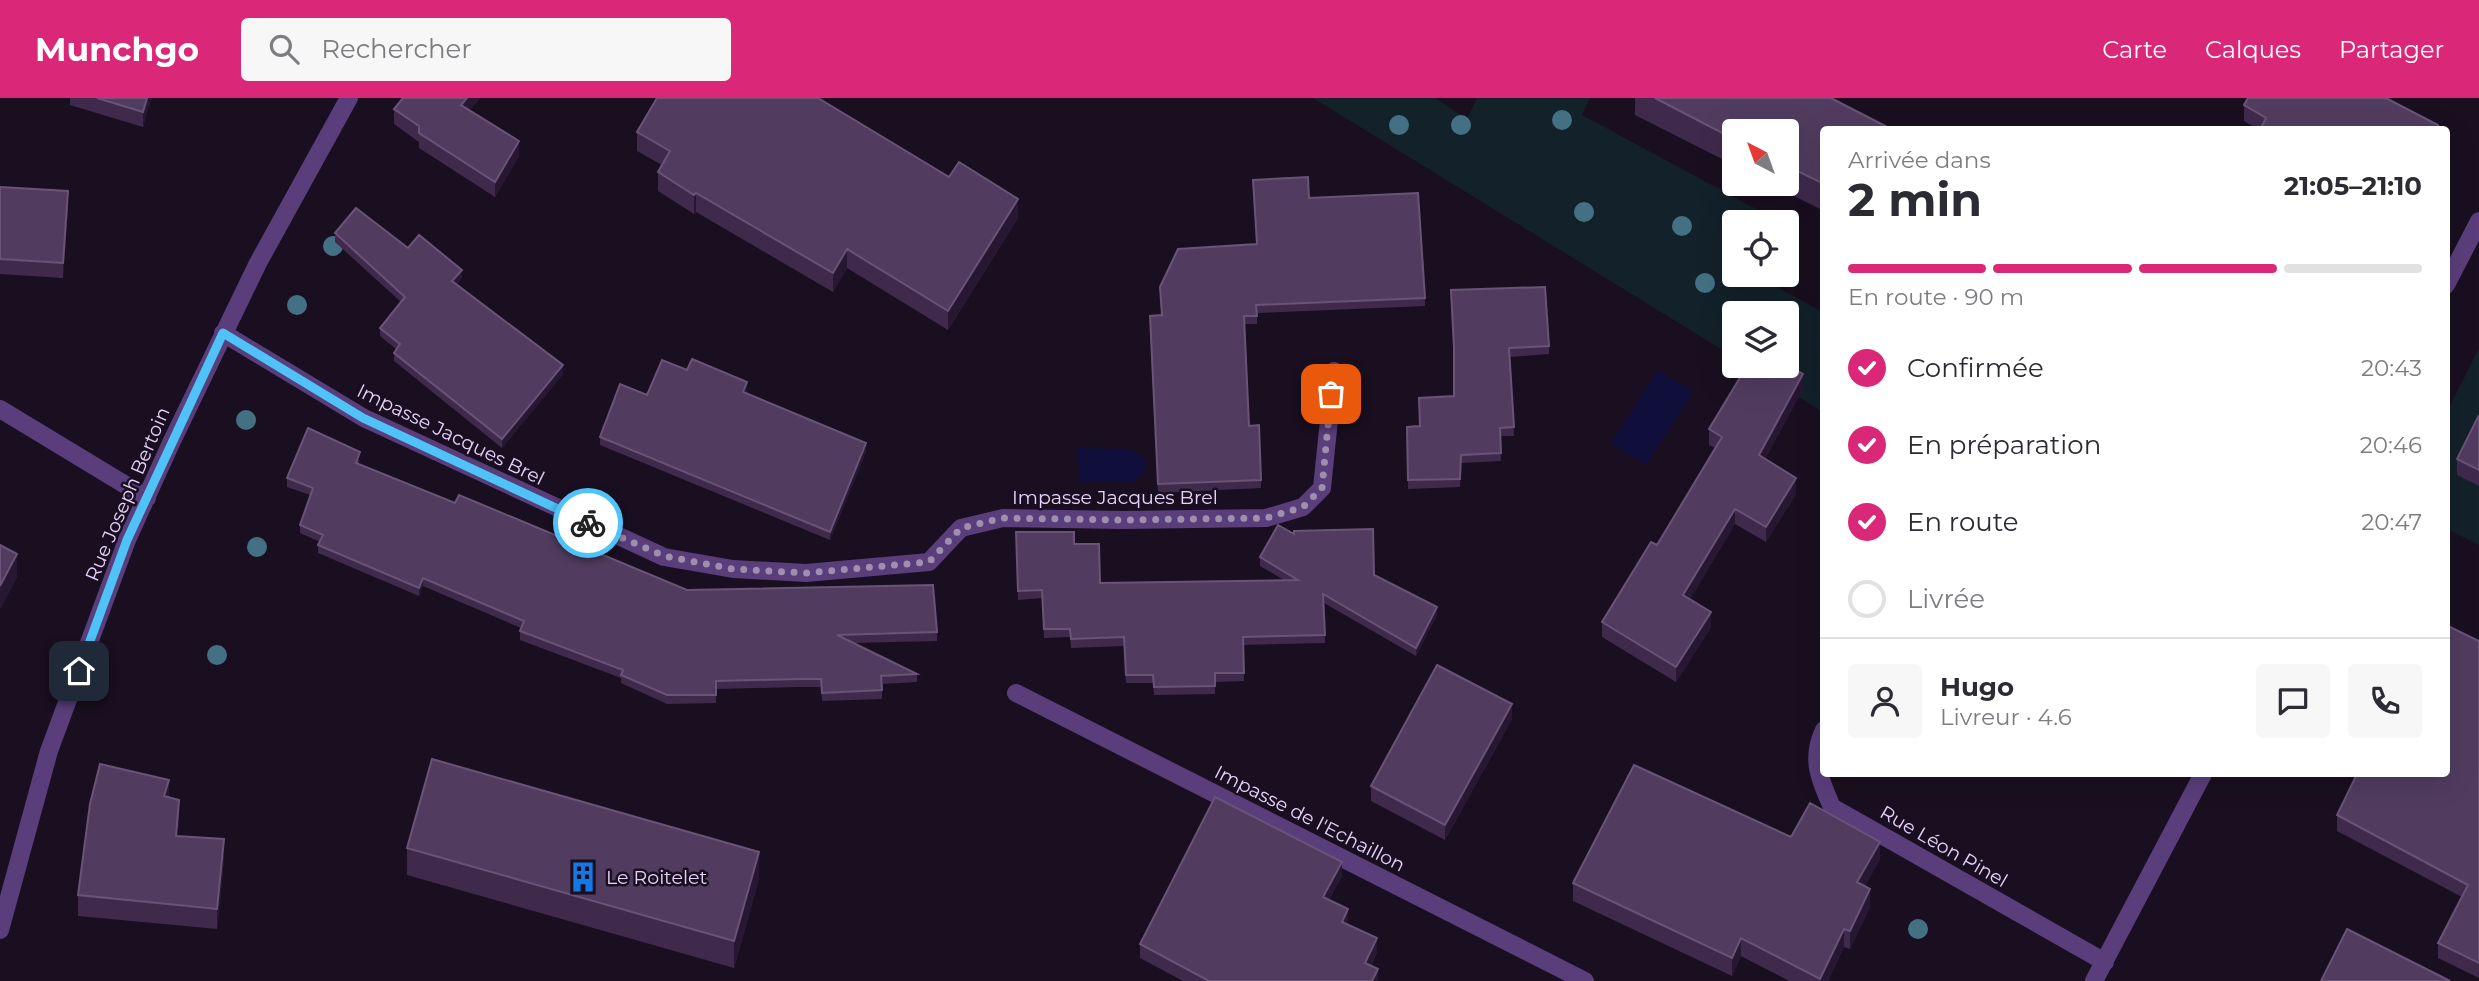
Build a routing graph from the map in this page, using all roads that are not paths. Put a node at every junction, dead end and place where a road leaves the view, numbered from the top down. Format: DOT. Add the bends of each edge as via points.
graph roads {
  1 [pos="349,98"];
  2 [pos="2479,221"];
  3 [pos="2450,277"];
  4 [pos="223,333"];
  5 [pos="1334,371"];
  6 [pos="0,409"];
  7 [pos="147,498"];
  8 [pos="1016,693"];
  9 [pos="1820,740"];
  10 [pos="2201,777"];
  11 [pos="0,930"];
  12 [pos="2105,962"];
  13 [pos="1585,981"];
  14 [pos="2094,981"];
  1 -- 4 [label="street, Rue Joseph Bertoin"];
  2 -- 3 [label="street"];
  4 -- 5 [label="street, Impasse Jacques Brel" via="363,418 664,556 733,569 806,573 929,562 961,528 1003,518 1266,518 1303,507 1322,488"];
  4 -- 7 [label="street, Rue Joseph Bertoin"];
  6 -- 7 [label="street"];
  7 -- 11 [label="street, Rue Joseph Bertoin" via="49,751"];
  8 -- 13 [label="street, Impasse de l'Echaillon"];
  9 -- 12 [label="street, Rue Léon Pinel" via="1815,753 1832,807"];
  10 -- 12 [label="street"];
  12 -- 14 [label="street"];
}
